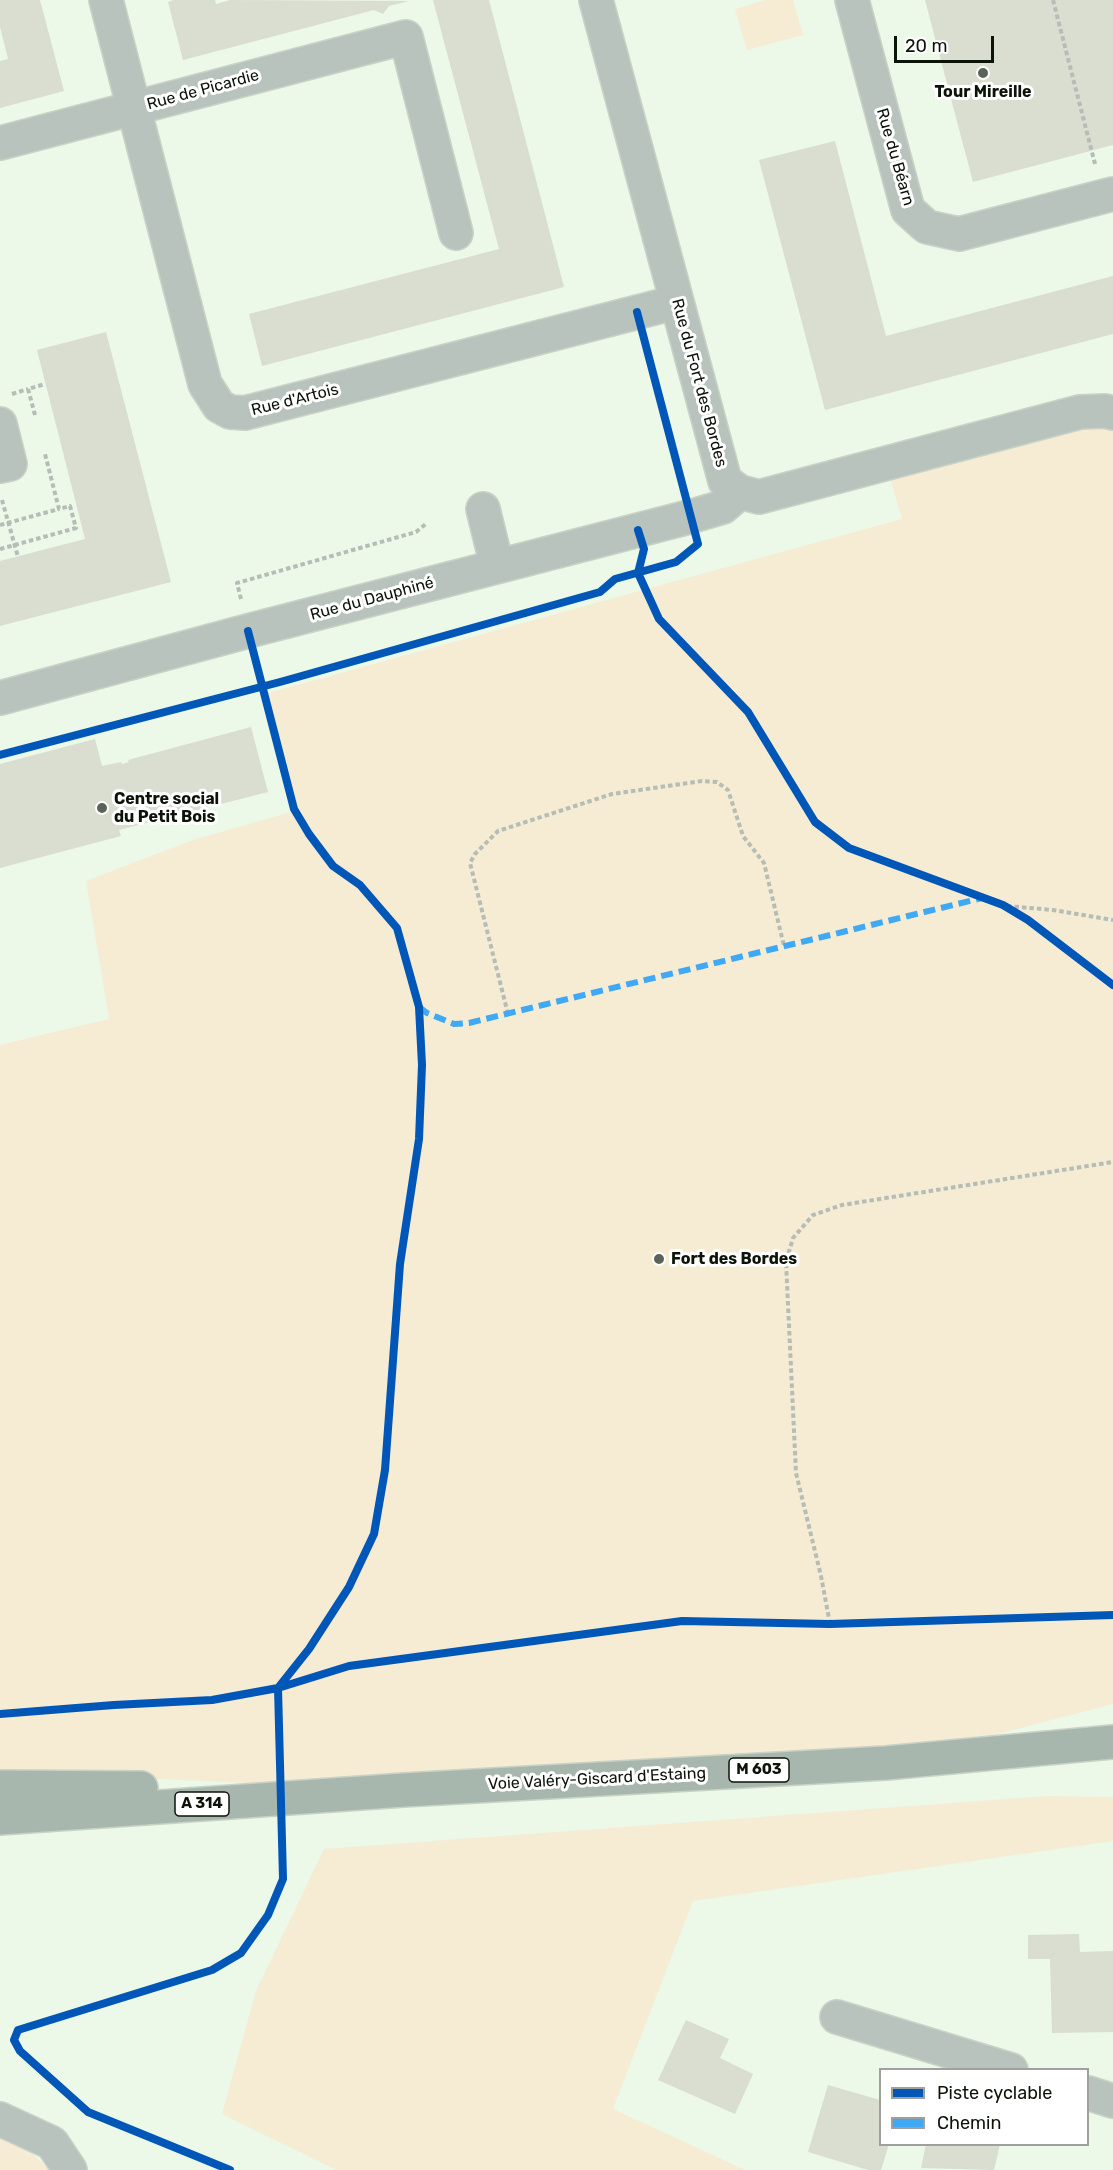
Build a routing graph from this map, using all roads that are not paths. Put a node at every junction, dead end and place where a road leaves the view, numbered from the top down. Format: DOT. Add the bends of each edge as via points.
graph roads {
  1 [pos="106,0"];
  2 [pos="596,0"];
  3 [pos="852,0"];
  4 [pos="134,108"];
  5 [pos="0,144"];
  6 [pos="1108,195"];
  7 [pos="456,233"];
  8 [pos="678,302"];
  9 [pos="5,409"];
  10 [pos="1113,413"];
  11 [pos="0,466"];
  12 [pos="740,492"];
  13 [pos="483,509"];
  14 [pos="497,566"];
  15 [pos="0,698"];
  16 [pos="1113,1742"];
  17 [pos="0,1787"];
  18 [pos="404,1790"];
  19 [pos="0,1818"];
  20 [pos="837,2017"];
  21 [pos="1004,2068"];
  22 [pos="1089,2093"];
  23 [pos="1113,2101"];
  24 [pos="0,2119"];
  25 [pos="70,2170"];
  1 -- 4 [label="street, Rue d'Artois"];
  2 -- 8 [label="street, Rue du Fort des Bordes"];
  3 -- 6 [label="street, Rue du Béarn" via="908,210 927,227 959,234"];
  4 -- 5 [label="street, Rue de Picardie"];
  4 -- 7 [label="street, Rue de Picardie" via="406,37"];
  4 -- 8 [label="street, Rue d'Artois" via="205,384 219,406 230,412 245,414"];
  8 -- 12 [label="street, Rue du Fort des Bordes" via="725,481"];
  9 -- 11 [label="street" via="10,464"];
  10 -- 12 [label="street" via="1080,412 759,497"];
  12 -- 14 [label="street, Rue du Dauphiné" via="723,507"];
  13 -- 14 [label="street"];
  14 -- 15 [label="street, Rue du Dauphiné"];
  16 -- 18 [label="highway, Voie Valéry-Giscard d'Estaing / M 603" via="886,1763"];
  17 -- 18 [label="highway, M 603"];
  18 -- 19 [label="highway, A 314"];
  20 -- 21 [label="street"];
  22 -- 23 [label="street"];
  24 -- 25 [label="street" via="52,2143"];
}
